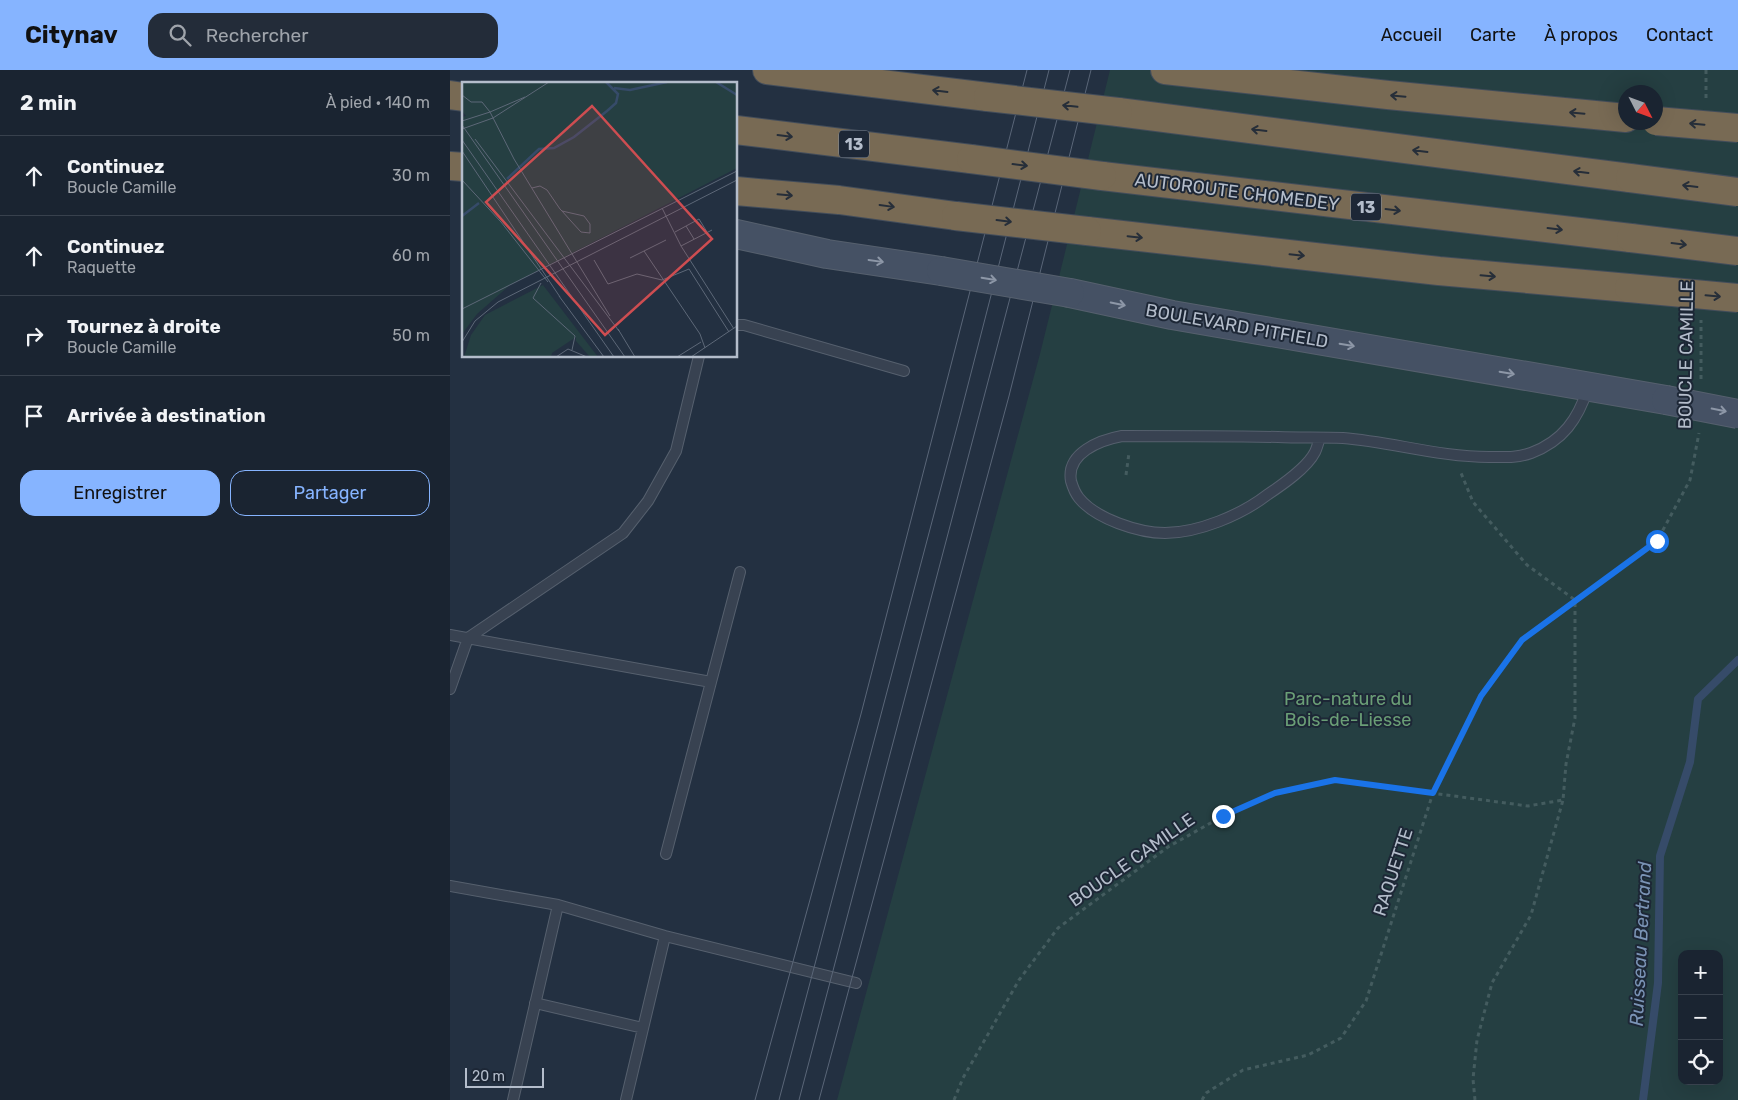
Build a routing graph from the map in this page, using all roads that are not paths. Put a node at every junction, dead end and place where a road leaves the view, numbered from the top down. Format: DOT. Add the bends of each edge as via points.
graph roads {
  1 [pos="767,70"];
  2 [pos="1165,70"];
  3 [pos="1618,117"];
  4 [pos="1663,122"];
  5 [pos="1738,128"];
  6 [pos="738,130"];
  7 [pos="738,191"];
  8 [pos="1738,192"];
  9 [pos="738,234"];
  10 [pos="1738,251"];
  11 [pos="1738,298"];
  12 [pos="738,325"];
  13 [pos="699,358"];
  14 [pos="904,371"];
  15 [pos="1589,387"];
  16 [pos="1738,414"];
  17 [pos="1320,438"];
  18 [pos="740,572"];
  19 [pos="450,635"];
  20 [pos="468,638"];
  21 [pos="712,682"];
  22 [pos="450,690"];
  23 [pos="666,854"];
  24 [pos="450,886"];
  25 [pos="558,905"];
  26 [pos="665,936"];
  27 [pos="856,983"];
  28 [pos="535,1003"];
  29 [pos="642,1028"];
  30 [pos="513,1100"];
  31 [pos="626,1100"];
  8 -- 1 [label="highway, one-way, bridge"];
  3 -- 2 [label="highway, one-way"];
  5 -- 4 [label="highway, one-way, bridge"];
  6 -- 10 [label="highway, AUTOROUTE CHOMEDEY / 13, one-way, bridge"];
  7 -- 11 [label="highway, one-way, bridge" via="839,200 1439,271"];
  9 -- 15 [label="main road, BOULEVARD PITFIELD, one-way, bridge" via="827,254 1070,293 1172,315"];
  12 -- 14 [label="lane"];
  13 -- 20 [label="lane" via="676,451 648,501 623,533"];
  15 -- 16 [label="main road, BOULEVARD PITFIELD, one-way, bridge"];
  15 -- 17 [label="lane" via="1572,423 1560,436 1529,454 1508,458"];
  17 -- 17 [label="lane" via="1122,436 1106,439 1076,460 1071,477 1073,489 1079,498 1114,521 1165,533 1190,530 1258,503 1305,464"];
  18 -- 21 [label="lane"];
  19 -- 20 [label="lane"];
  20 -- 21 [label="lane"];
  20 -- 22 [label="lane"];
  21 -- 23 [label="lane"];
  24 -- 25 [label="lane"];
  25 -- 26 [label="lane"];
  25 -- 28 [label="lane"];
  26 -- 27 [label="lane"];
  26 -- 29 [label="lane"];
  28 -- 29 [label="lane"];
  28 -- 30 [label="lane"];
  29 -- 31 [label="lane"];
}
